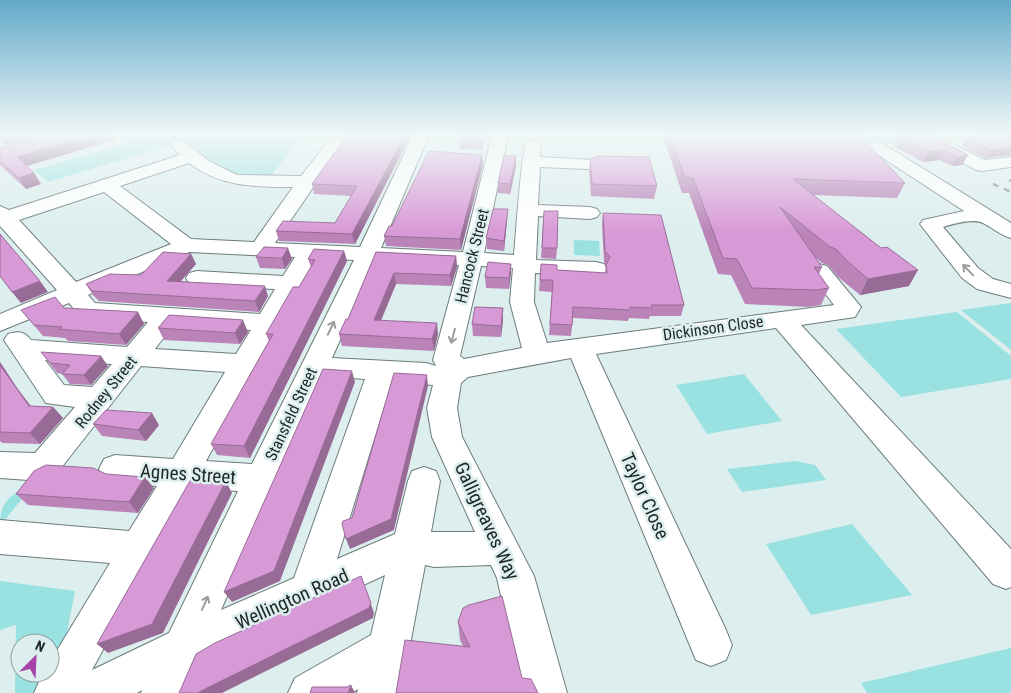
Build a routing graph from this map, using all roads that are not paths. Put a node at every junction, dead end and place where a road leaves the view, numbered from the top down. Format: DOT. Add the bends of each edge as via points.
graph roads {
  1 [pos="146,167"];
  2 [pos="211,167"];
  3 [pos="317,167"];
  4 [pos="412,167"];
  5 [pos="484,167"];
  6 [pos="531,167"];
  7 [pos="908,167"];
  8 [pos="306,182"];
  9 [pos="934,184"];
  10 [pos="107,185"];
  11 [pos="528,210"];
  12 [pos="590,213"];
  13 [pos="985,215"];
  14 [pos="2,217"];
  15 [pos="956,218"];
  16 [pos="1011,232"];
  17 [pos="186,245"];
  18 [pos="261,248"];
  19 [pos="309,251"];
  20 [pos="368,253"];
  21 [pos="472,259"];
  22 [pos="524,264"];
  23 [pos="596,269"];
  24 [pos="819,272"];
  25 [pos="197,278"];
  26 [pos="291,283"];
  27 [pos="1011,291"];
  28 [pos="72,293"];
  29 [pos="167,316"];
  30 [pos="1,320"];
  31 [pos="782,320"];
  32 [pos="268,323"];
  33 [pos="579,347"];
  34 [pos="24,349"];
  35 [pos="537,354"];
  36 [pos="133,358"];
  37 [pos="245,364"];
  38 [pos="313,366"];
  39 [pos="381,372"];
  40 [pos="454,374"];
  41 [pos="100,399"];
  42 [pos="0,465"];
  43 [pos="115,469"];
  44 [pos="183,474"];
  45 [pos="261,478"];
  46 [pos="424,481"];
  47 [pos="0,537"];
  48 [pos="410,545"];
  49 [pos="501,548"];
  50 [pos="139,549"];
  51 [pos="1006,572"];
  52 [pos="308,592"];
  53 [pos="711,645"];
  54 [pos="185,647"];
  55 [pos="389,648"];
  56 [pos="56,693"];
  57 [pos="91,693"];
  58 [pos="163,693"];
  59 [pos="310,693"];
  60 [pos="380,693"];
  61 [pos="545,693"];
  1 -- 10 [label="street"];
  2 -- 8 [label="street" via="235,180"];
  3 -- 8 [label="street"];
  4 -- 20 [label="street, Stansfeld Street"];
  5 -- 21 [label="street, Hancock Street"];
  6 -- 11 [label="street"];
  7 -- 9 [label="street"];
  8 -- 18 [label="street"];
  9 -- 13 [label="street"];
  9 -- 15 [label="street" via="912,185"];
  10 -- 14 [label="street"];
  10 -- 17 [label="street"];
  11 -- 12 [label="street"];
  11 -- 22 [label="street"];
  13 -- 15 [label="street"];
  13 -- 16 [label="street"];
  14 -- 28 [label="street"];
  27 -- 15 [label="street, one-way" via="986,284 970,273 930,224"];
  17 -- 18 [label="street"];
  17 -- 28 [label="street"];
  18 -- 19 [label="street"];
  19 -- 20 [label="street"];
  19 -- 26 [label="street"];
  20 -- 21 [label="street"];
  38 -- 20 [label="street, Stansfeld Street, one-way"];
  21 -- 22 [label="street"];
  21 -- 40 [label="street, Hancock Street, one-way" via="446,360"];
  22 -- 23 [label="street"];
  22 -- 35 [label="street" via="522,302"];
  24 -- 31 [label="street" via="849,307 846,311"];
  25 -- 26 [label="street"];
  26 -- 32 [label="street"];
  28 -- 29 [label="street" via="88,310"];
  28 -- 30 [label="street"];
  29 -- 32 [label="street"];
  29 -- 36 [label="street, Rodney Street"];
  30 -- 34 [label="street"];
  31 -- 33 [label="street, Dickinson Close"];
  31 -- 51 [label="street, Dickinson Close"];
  32 -- 37 [label="street"];
  33 -- 35 [label="street, Dickinson Close"];
  33 -- 53 [label="street, Taylor Close"];
  34 -- 36 [label="street"];
  34 -- 41 [label="street" via="56,395"];
  35 -- 40 [label="street, Dickinson Close"];
  36 -- 37 [label="street"];
  36 -- 41 [label="street, Rodney Street"];
  37 -- 44 [label="street"];
  38 -- 39 [label="street, Dickinson Close"];
  38 -- 45 [label="street, Stansfeld Street"];
  39 -- 40 [label="street, Dickinson Close"];
  39 -- 52 [label="street"];
  40 -- 49 [label="street, Galligreaves Way" via="442,408 448,437"];
  41 -- 42 [label="street, Rodney Street" via="43,467"];
  43 -- 44 [label="street, Agnes Street"];
  44 -- 45 [label="street, Agnes Street"];
  44 -- 50 [label="street"];
  54 -- 45 [label="street, Stansfeld Street, one-way"];
  46 -- 48 [label="street"];
  47 -- 50 [label="street"];
  48 -- 49 [label="street" via="434,550"];
  48 -- 52 [label="street, Wellington Road"];
  48 -- 55 [label="street"];
  49 -- 61 [label="street, Galligreaves Way" via="514,576"];
  50 -- 56 [label="street"];
  52 -- 54 [label="street, Wellington Road"];
  54 -- 57 [label="street, Wellington Road"];
  54 -- 58 [label="street, Stansfeld Street"];
  55 -- 59 [label="street"];
  55 -- 60 [label="street"];
}
